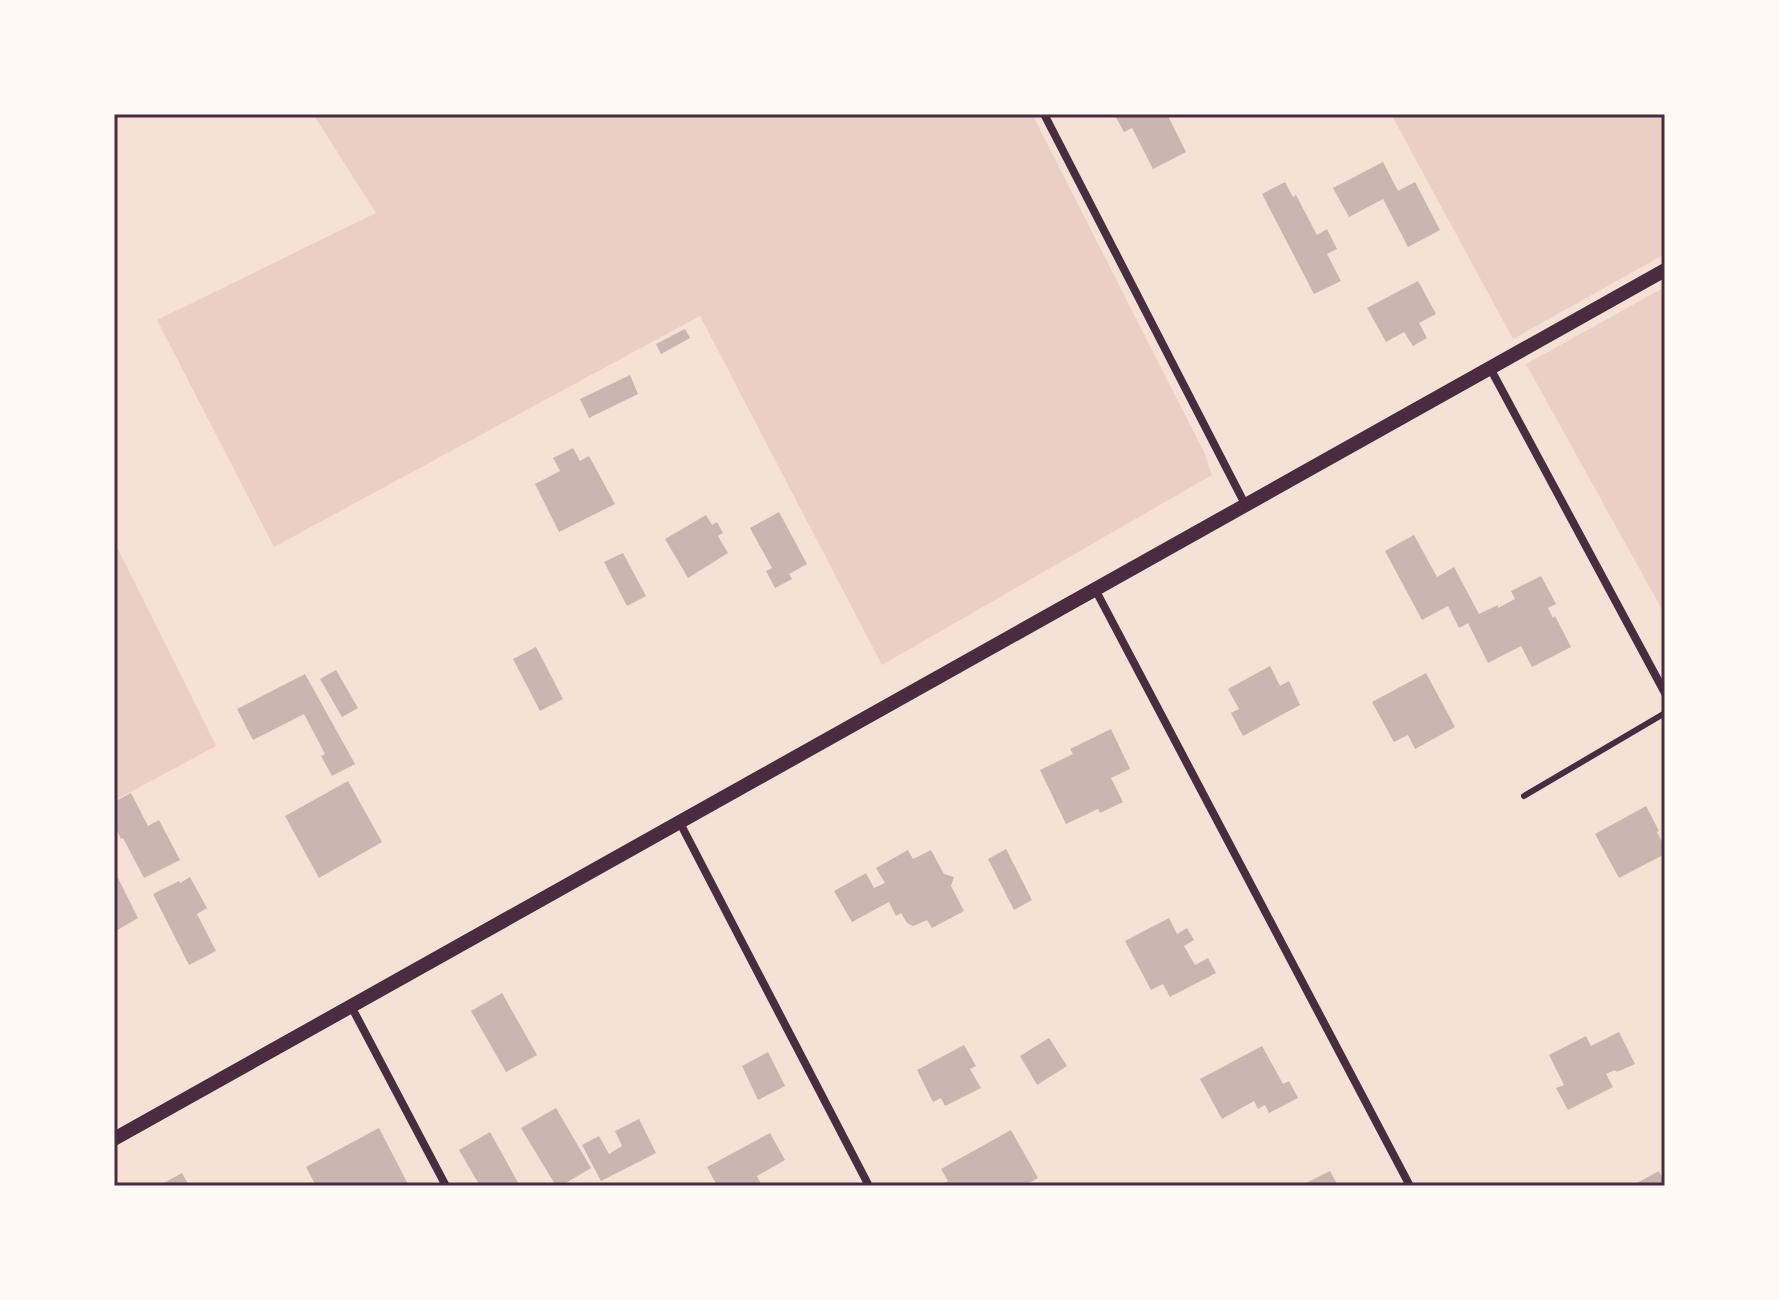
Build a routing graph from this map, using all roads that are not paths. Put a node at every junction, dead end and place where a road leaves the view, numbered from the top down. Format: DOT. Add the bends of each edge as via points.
graph roads {
  1 [pos="1044,114"];
  2 [pos="1665,270"];
  3 [pos="1490,368"];
  4 [pos="1246,506"];
  5 [pos="1096,591"];
  6 [pos="1665,693"];
  7 [pos="1665,713"];
  8 [pos="1524,796"];
  9 [pos="680,823"];
  10 [pos="351,1006"];
  11 [pos="114,1139"];
  12 [pos="446,1186"];
  13 [pos="869,1186"];
  14 [pos="1410,1186"];
  1 -- 4 [label="street"];
  2 -- 3 [label="street"];
  3 -- 4 [label="street"];
  3 -- 6 [label="street"];
  4 -- 5 [label="street"];
  5 -- 9 [label="street"];
  5 -- 14 [label="street"];
  7 -- 8 [label="lane"];
  9 -- 10 [label="street"];
  9 -- 13 [label="street"];
  10 -- 11 [label="street"];
  10 -- 12 [label="street"];
}
